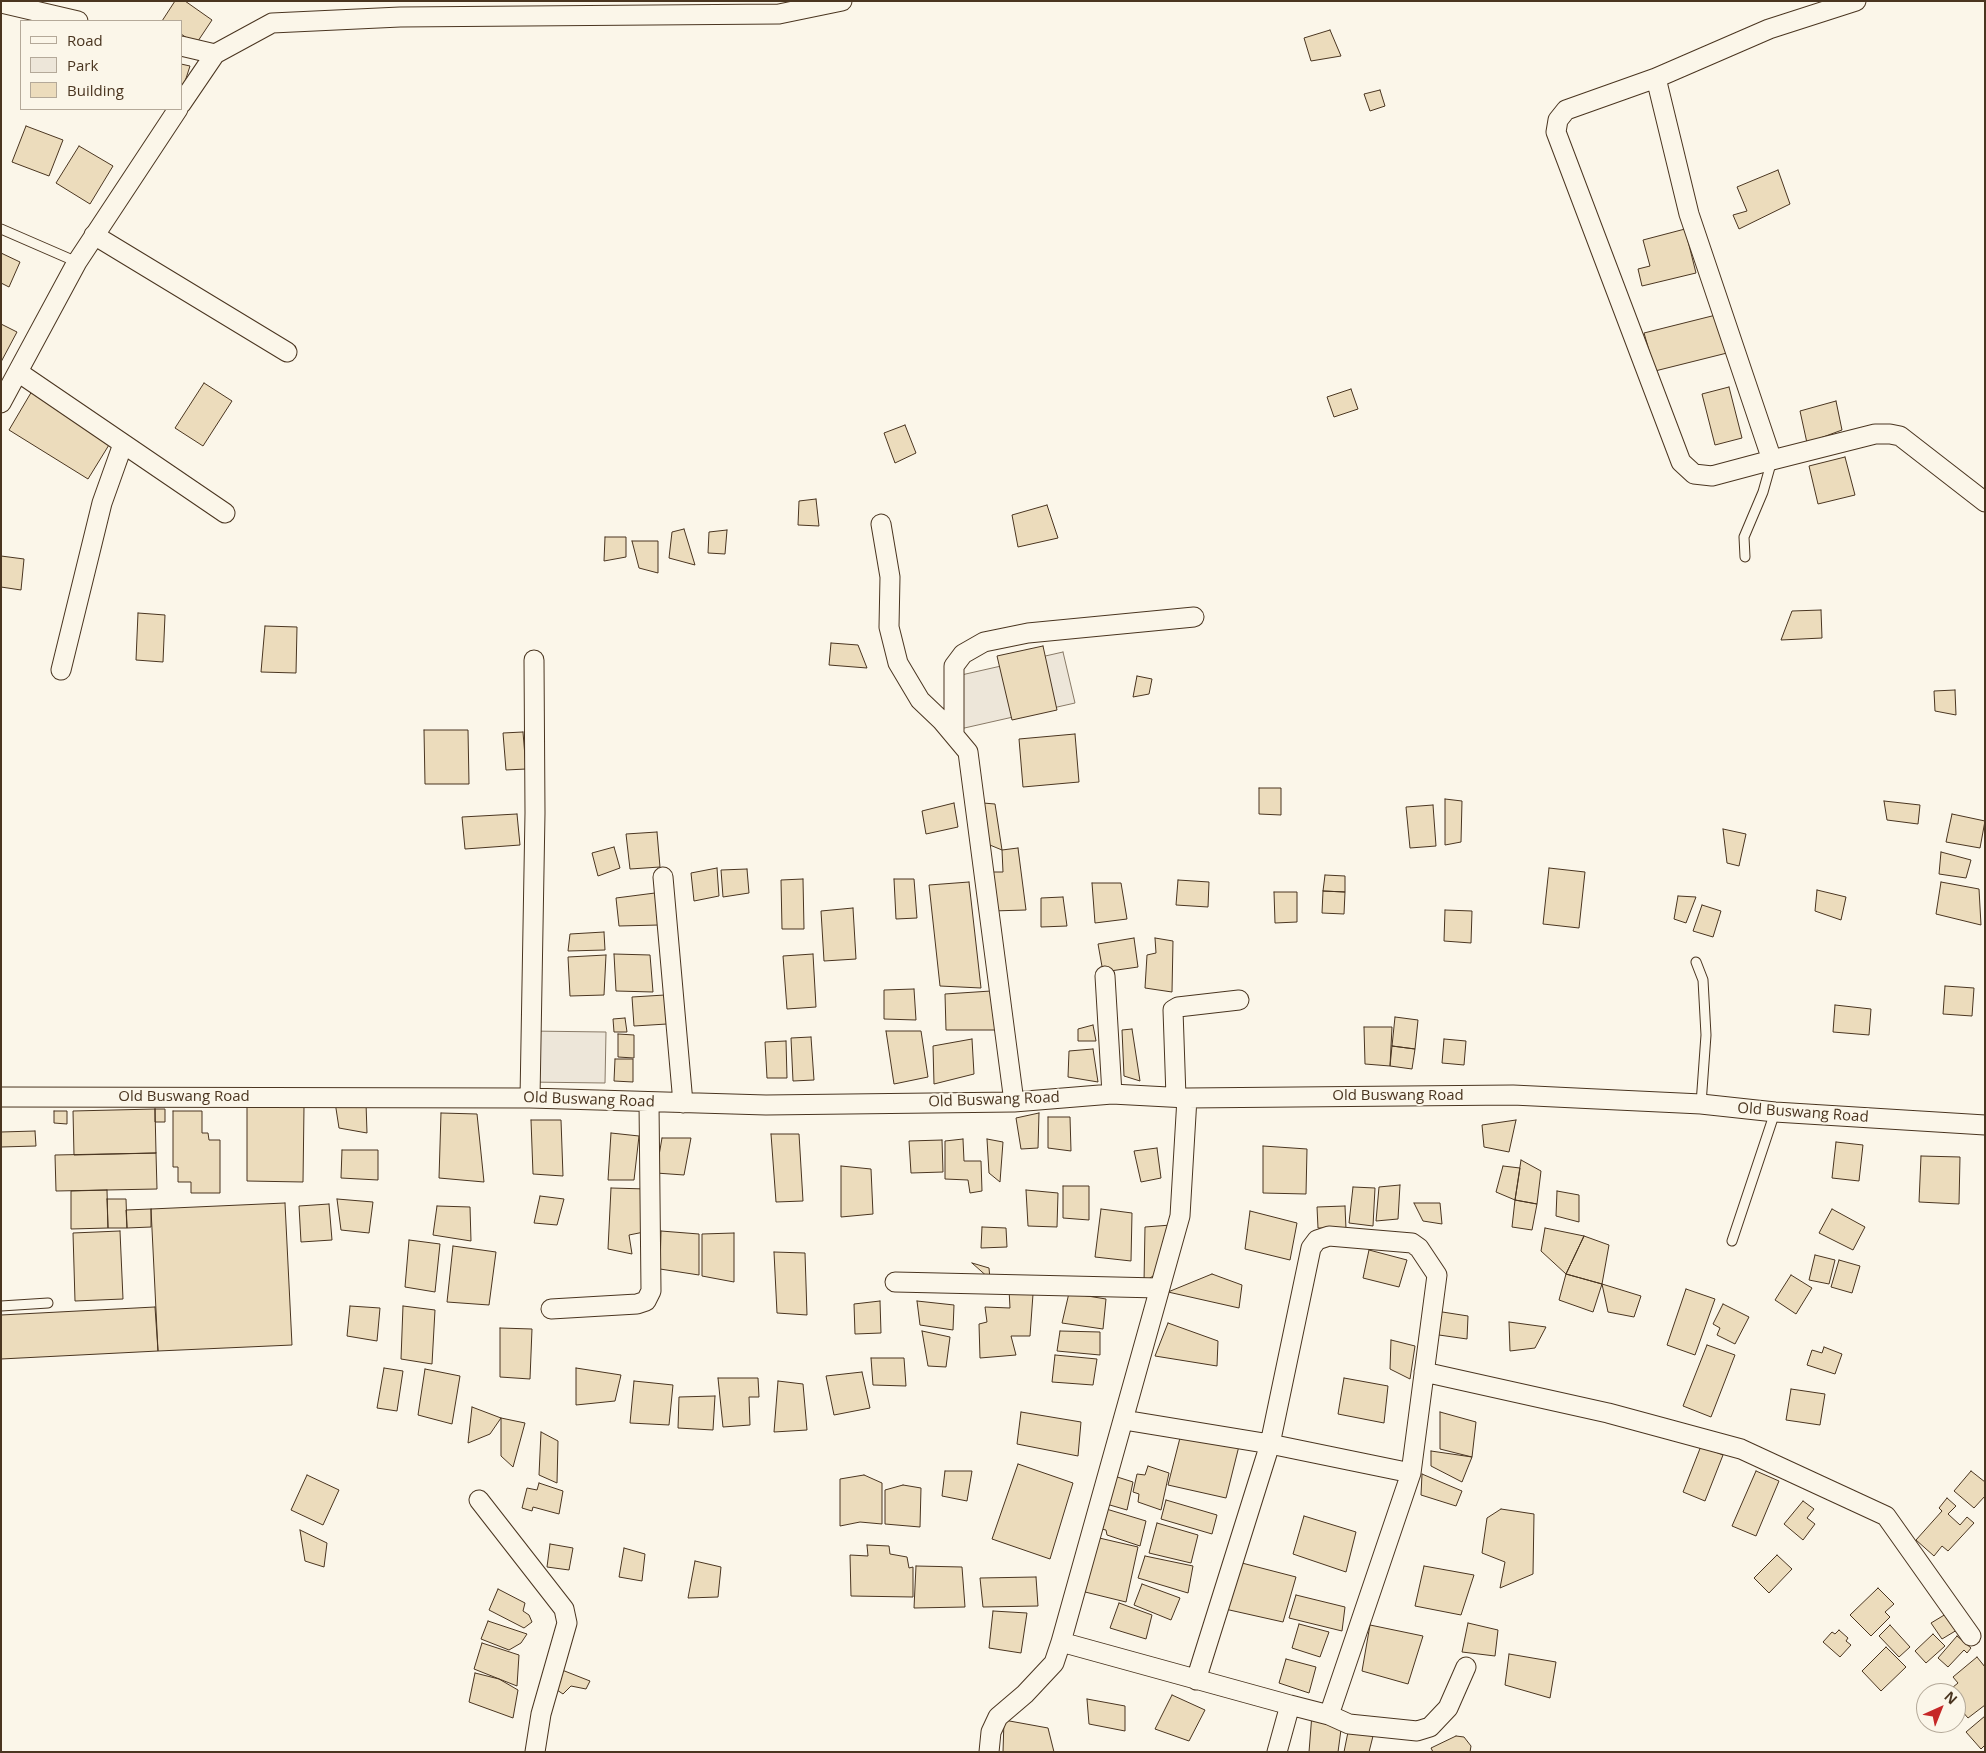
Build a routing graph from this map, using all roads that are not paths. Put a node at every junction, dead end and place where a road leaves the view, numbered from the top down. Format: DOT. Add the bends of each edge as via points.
graph roads {
  1 [pos="842,1"];
  2 [pos="1856,1"];
  3 [pos="1,2"];
  4 [pos="786,7"];
  5 [pos="400,9"];
  6 [pos="521,9"];
  7 [pos="74,20"];
  8 [pos="182,46"];
  9 [pos="215,54"];
  10 [pos="1656,78"];
  11 [pos="182,103"];
  12 [pos="177,110"];
  13 [pos="1,229"];
  14 [pos="94,235"];
  15 [pos="78,262"];
  16 [pos="287,352"];
  17 [pos="18,372"];
  18 [pos="1,403"];
  19 [pos="123,444"];
  20 [pos="1772,460"];
  21 [pos="1985,502"];
  22 [pos="225,513"];
  23 [pos="881,524"];
  24 [pos="1745,557"];
  25 [pos="1194,617"];
  26 [pos="534,660"];
  27 [pos="61,670"];
  28 [pos="954,735"];
  29 [pos="663,877"];
  30 [pos="1696,962"];
  31 [pos="1105,976"];
  32 [pos="1239,1000"];
  33 [pos="1112,1094"];
  34 [pos="1,1097"];
  35 [pos="1182,1097"];
  36 [pos="530,1098"];
  37 [pos="1014,1102"];
  38 [pos="649,1103"];
  39 [pos="684,1103"];
  40 [pos="1701,1104"];
  41 [pos="1775,1112"];
  42 [pos="1985,1125"];
  43 [pos="1732,1241"];
  44 [pos="895,1282"];
  45 [pos="1158,1288"];
  46 [pos="48,1303"];
  47 [pos="1,1306"];
  48 [pos="551,1309"];
  49 [pos="1424,1372"];
  50 [pos="1124,1420"];
  51 [pos="1270,1444"];
  52 [pos="1410,1473"];
  53 [pos="480,1500"];
  54 [pos="1971,1636"];
  55 [pos="1061,1642"];
  56 [pos="1466,1667"];
  57 [pos="1196,1680"];
  58 [pos="1290,1704"];
  59 [pos="1329,1715"];
  60 [pos="535,1752"];
  61 [pos="989,1752"];
  62 [pos="1277,1752"];
  1 -- 4 [label="street"];
  2 -- 10 [label="street" via="1769,29"];
  3 -- 7 [label="street"];
  4 -- 6 [label="street"];
  5 -- 6 [label="street"];
  5 -- 9 [label="street" via="272,23"];
  8 -- 9 [label="street"];
  9 -- 11 [label="street"];
  10 -- 20 [label="street" via="1689,214"];
  10 -- 20 [label="street" via="1566,110 1558,120 1556,132 1681,462 1694,474 1712,476"];
  12 -- 14 [label="street"];
  13 -- 15 [label="lane"];
  14 -- 15 [label="street"];
  14 -- 16 [label="street"];
  15 -- 17 [label="street"];
  17 -- 18 [label="street"];
  17 -- 19 [label="street"];
  19 -- 22 [label="street"];
  19 -- 27 [label="street" via="102,503"];
  20 -- 21 [label="street" via="1875,434 1890,434 1900,436"];
  20 -- 24 [label="lane" via="1744,537"];
  23 -- 28 [label="street" via="890,577 889,627 898,663 920,700"];
  25 -- 28 [label="street" via="1028,633 984,642 963,654 954,666"];
  26 -- 36 [label="street"];
  28 -- 37 [label="street" via="968,752"];
  29 -- 39 [label="street"];
  30 -- 40 [label="lane" via="1703,980 1706,1036"];
  31 -- 33 [label="street"];
  32 -- 35 [label="street" via="1174,1010"];
  33 -- 35 [label="street, Old Buswang Road"];
  33 -- 37 [label="street, Old Buswang Road"];
  34 -- 36 [label="street, Old Buswang Road"];
  35 -- 40 [label="street, Old Buswang Road" via="1514,1095"];
  35 -- 45 [label="street" via="1180,1216"];
  36 -- 38 [label="street, Old Buswang Road"];
  37 -- 39 [label="street, Old Buswang Road"];
  38 -- 39 [label="street, Old Buswang Road"];
  38 -- 48 [label="street" via="651,1291 646,1301 637,1304"];
  40 -- 41 [label="street, Old Buswang Road"];
  41 -- 42 [label="street, Old Buswang Road"];
  41 -- 43 [label="lane"];
  44 -- 45 [label="street"];
  45 -- 50 [label="street"];
  46 -- 47 [label="lane"];
  49 -- 51 [label="street" via="1437,1274 1419,1248 1412,1243 1329,1236 1316,1240 1311,1248"];
  49 -- 52 [label="street"];
  49 -- 54 [label="street" via="1608,1412 1740,1449 1886,1516"];
  50 -- 51 [label="street"];
  50 -- 55 [label="street"];
  51 -- 52 [label="street"];
  51 -- 57 [label="street"];
  52 -- 59 [label="street"];
  53 -- 60 [label="street" via="564,1609 567,1623 541,1714"];
  55 -- 57 [label="street"];
  55 -- 61 [label="street" via="1054,1663 998,1717 991,1732"];
  56 -- 59 [label="street" via="1448,1708 1430,1727 1417,1731 1349,1724"];
  57 -- 58 [label="street"];
  58 -- 59 [label="street"];
  58 -- 62 [label="street"];
}
